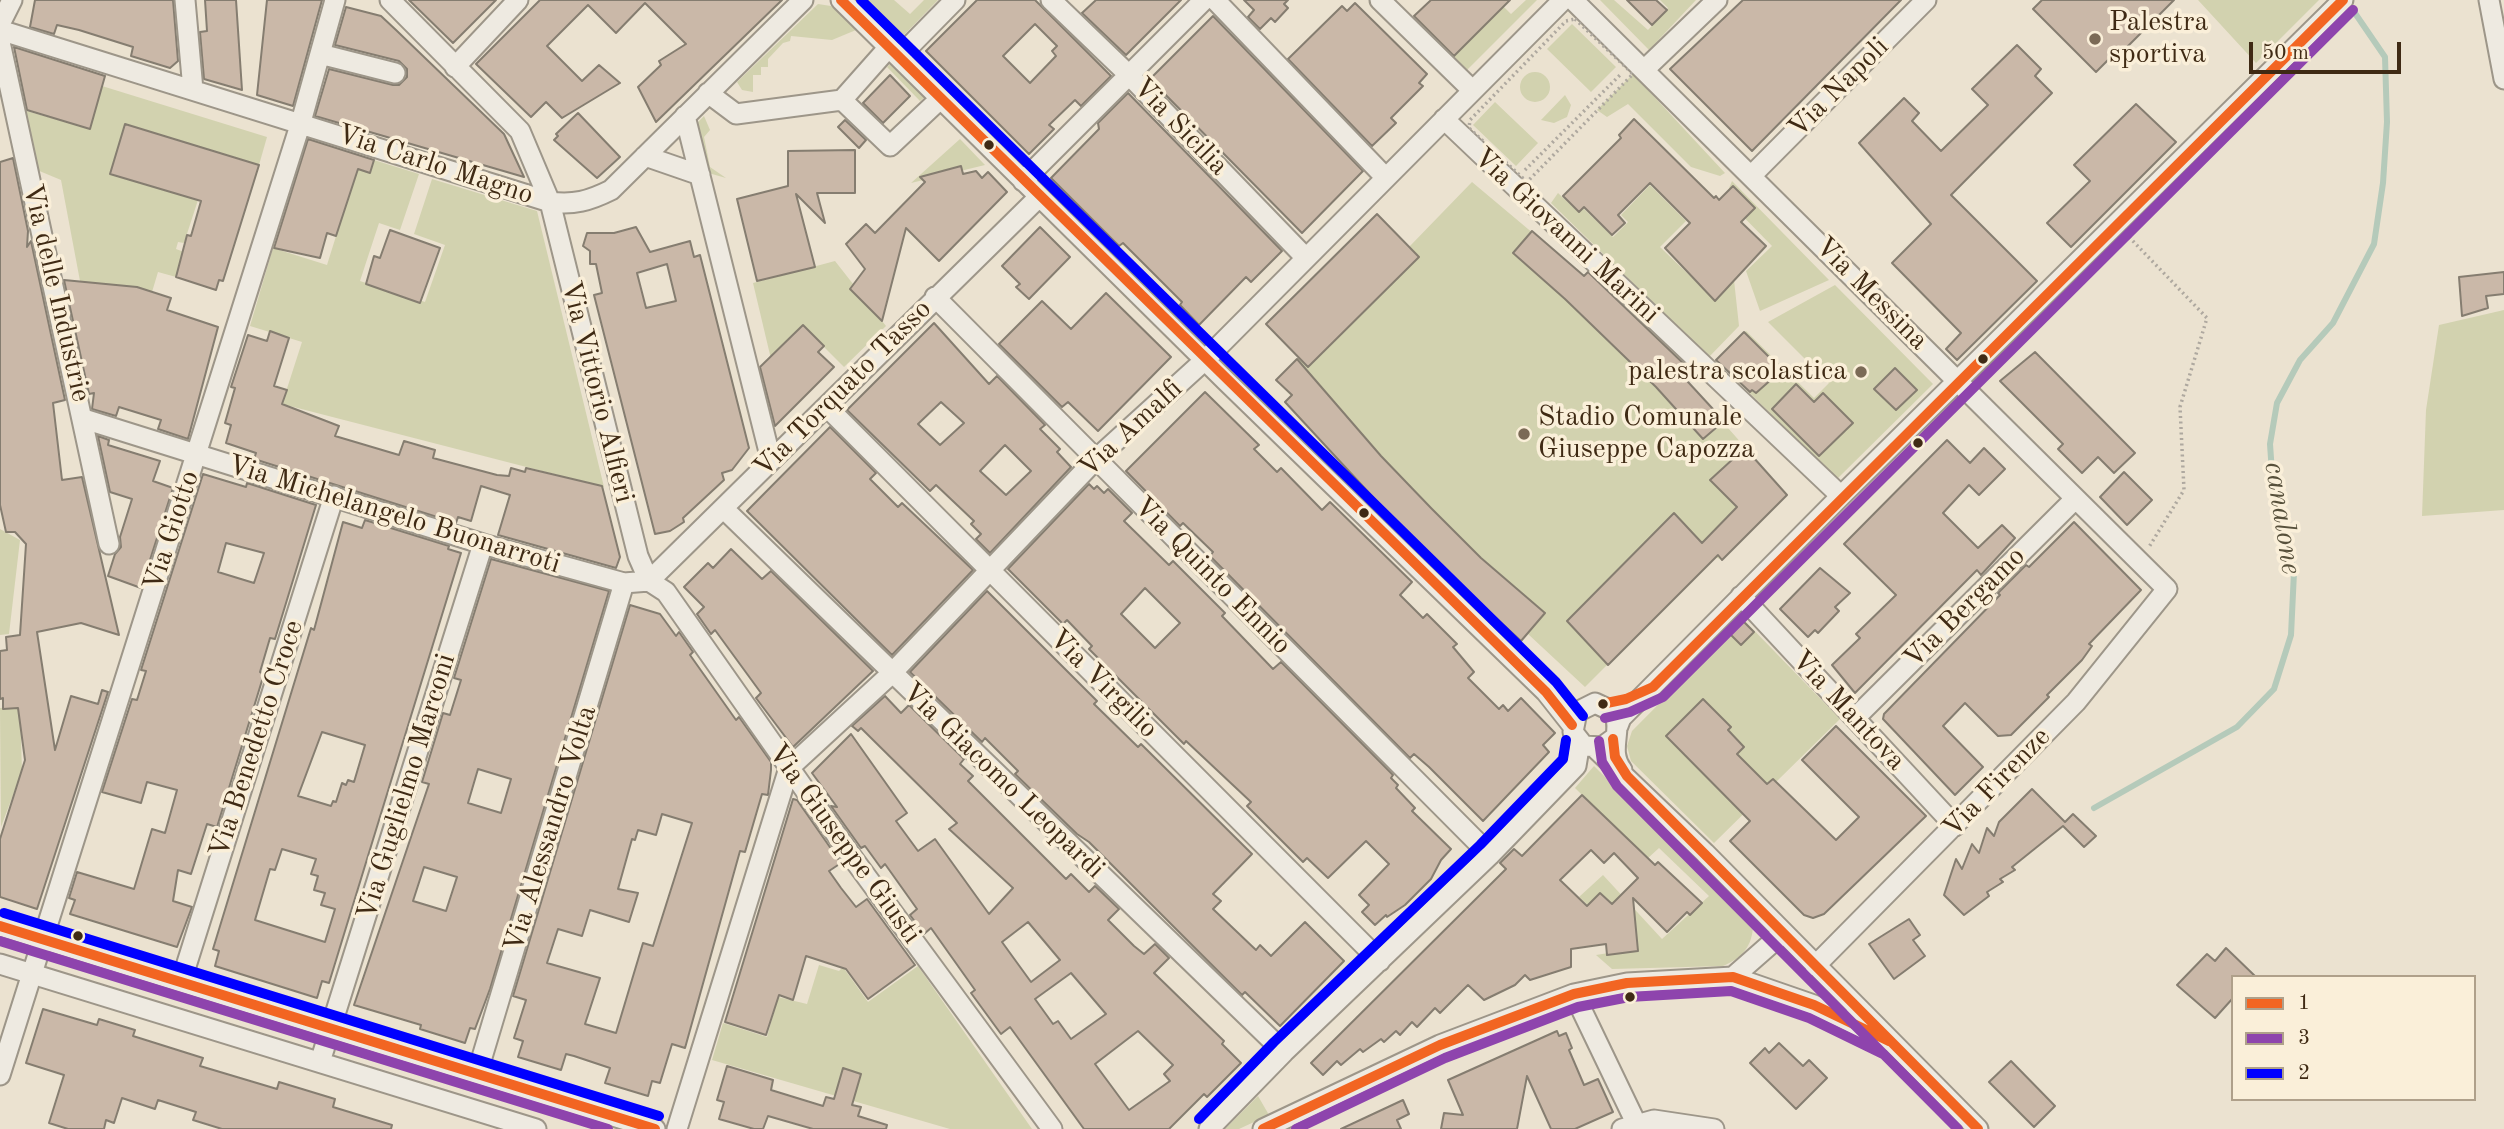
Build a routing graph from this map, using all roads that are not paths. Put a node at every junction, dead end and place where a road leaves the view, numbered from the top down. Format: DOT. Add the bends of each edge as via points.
graph roads {
  1 [pos="12,0"];
  2 [pos="185,0"];
  3 [pos="335,0"];
  4 [pos="390,0"];
  5 [pos="518,0"];
  6 [pos="803,0"];
  7 [pos="841,0"];
  8 [pos="955,0"];
  9 [pos="1051,0"];
  10 [pos="1204,0"];
  11 [pos="1215,0"];
  12 [pos="1380,0"];
  13 [pos="1563,0"];
  14 [pos="1573,0"];
  15 [pos="1717,0"];
  16 [pos="1926,0"];
  17 [pos="2343,0"];
  18 [pos="2489,0"];
  19 [pos="0,24"];
  20 [pos="0,30"];
  21 [pos="0,42"];
  22 [pos="894,52"];
  23 [pos="320,54"];
  24 [pos="1636,65"];
  25 [pos="455,67"];
  26 [pos="395,73"];
  27 [pos="1129,75"];
  28 [pos="2504,79"];
  29 [pos="1471,89"];
  30 [pos="193,90"];
  31 [pos="709,93"];
  32 [pos="940,99"];
  33 [pos="842,100"];
  34 [pos="685,116"];
  35 [pos="1444,119"];
  36 [pos="301,122"];
  37 [pos="645,156"];
  38 [pos="700,175"];
  39 [pos="1752,176"];
  40 [pos="1386,178"];
  41 [pos="1023,181"];
  42 [pos="1039,197"];
  43 [pos="550,202"];
  44 [pos="1305,257"];
  45 [pos="935,297"];
  46 [pos="1205,360"];
  47 [pos="1958,381"];
  48 [pos="827,407"];
  49 [pos="84,419"];
  50 [pos="197,455"];
  51 [pos="1096,459"];
  52 [pos="771,460"];
  53 [pos="334,496"];
  54 [pos="1841,496"];
  55 [pos="2076,499"];
  56 [pos="724,509"];
  57 [pos="109,544"];
  58 [pos="483,544"];
  59 [pos="990,571"];
  60 [pos="649,581"];
  61 [pos="624,583"];
  62 [pos="2167,589"];
  63 [pos="1741,596"];
  64 [pos="891,674"];
  65 [pos="1653,688"];
  66 [pos="1546,692"];
  67 [pos="1595,704"];
  68 [pos="1855,718"];
  69 [pos="1615,733"];
  70 [pos="1582,739"];
  71 [pos="789,768"];
  72 [pos="1627,776"];
  73 [pos="1955,826"];
  74 [pos="1490,855"];
  75 [pos="0,926"];
  76 [pos="1782,934"];
  77 [pos="41,939"];
  78 [pos="1380,961"];
  79 [pos="0,964"];
  80 [pos="1815,967"];
  81 [pos="30,974"];
  82 [pos="1733,977"];
  83 [pos="181,982"];
  84 [pos="1574,993"];
  85 [pos="331,1029"];
  86 [pos="5,1037"];
  87 [pos="1889,1041"];
  88 [pos="1284,1052"];
  89 [pos="320,1062"];
  90 [pos="477,1074"];
  91 [pos="0,1075"];
  92 [pos="628,1125"];
  93 [pos="1629,1126"];
  94 [pos="536,1129"];
  95 [pos="655,1129"];
  96 [pos="677,1129"];
  97 [pos="1052,1129"];
  98 [pos="1209,1129"];
  99 [pos="1263,1129"];
  100 [pos="1714,1129"];
  101 [pos="1978,1129"];
  1 -- 19 [label="street"];
  2 -- 30 [label="street"];
  3 -- 23 [label="street, Via Giotto"];
  4 -- 25 [label="street, Via Vittorio Alfieri"];
  5 -- 25 [label="street"];
  6 -- 31 [label="street, Via Carlo Magno"];
  7 -- 22 [label="street"];
  8 -- 22 [label="street"];
  9 -- 27 [label="street, Via Sicilia"];
  10 -- 27 [label="street"];
  11 -- 40 [label="street"];
  12 -- 29 [label="street"];
  13 -- 29 [label="street, Via Amalfi"];
  14 -- 24 [label="street, Via Messina"];
  15 -- 24 [label="street"];
  16 -- 39 [label="street, Via Napoli"];
  17 -- 47 [label="street"];
  18 -- 28 [label="street"];
  20 -- 30 [label="street, Via Carlo Magno"];
  21 -- 49 [label="street, Via delle Industrie"];
  22 -- 32 [label="street"];
  22 -- 33 [label="street"];
  23 -- 26 [label="street"];
  23 -- 36 [label="street, Via Giotto"];
  24 -- 39 [label="street, Via Messina"];
  25 -- 43 [label="street, Via Vittorio Alfieri" via="520,131"];
  27 -- 41 [label="street"];
  27 -- 44 [label="street, Via Sicilia"];
  29 -- 35 [label="street, Via Amalfi"];
  30 -- 36 [label="street, Via Carlo Magno"];
  31 -- 33 [label="street" via="736,114"];
  31 -- 34 [label="street, Via Carlo Magno"];
  32 -- 33 [label="street" via="890,146"];
  32 -- 41 [label="street"];
  34 -- 37 [label="street, Via Carlo Magno"];
  34 -- 38 [label="street"];
  35 -- 40 [label="street, Via Amalfi"];
  35 -- 54 [label="street, Via Giovanni Marini" via="1516,180"];
  36 -- 43 [label="street, Via Carlo Magno"];
  36 -- 50 [label="street, Via Giotto"];
  37 -- 38 [label="street"];
  37 -- 43 [label="street, Via Carlo Magno" via="611,190 589,201"];
  38 -- 52 [label="street"];
  39 -- 47 [label="street, Via Messina"];
  40 -- 44 [label="street, Via Amalfi"];
  41 -- 42 [label="street"];
  42 -- 45 [label="street, Via Torquato Tasso"];
  42 -- 46 [label="street"];
  43 -- 60 [label="street, Via Vittorio Alfieri" via="638,556"];
  44 -- 46 [label="street, Via Amalfi"];
  45 -- 48 [label="street, Via Torquato Tasso"];
  45 -- 51 [label="street, Via Quinto Ennio"];
  46 -- 51 [label="street, Via Amalfi"];
  46 -- 66 [label="street"];
  47 -- 54 [label="street"];
  47 -- 55 [label="street, Via Messina"];
  48 -- 52 [label="street, Via Torquato Tasso"];
  48 -- 59 [label="street, Via Virgilio"];
  49 -- 50 [label="street, Via Michelangelo Buonarroti"];
  49 -- 57 [label="street, Via delle Industrie"];
  50 -- 53 [label="street, Via Michelangelo Buonarroti"];
  50 -- 77 [label="street, Via Giotto"];
  51 -- 59 [label="street, Via Amalfi"];
  51 -- 74 [label="street, Via Quinto Ennio"];
  52 -- 56 [label="street, Via Torquato Tasso"];
  53 -- 58 [label="street, Via Michelangelo Buonarroti"];
  53 -- 83 [label="street, Via Benedetto Croce"];
  54 -- 63 [label="street"];
  55 -- 62 [label="street, Via Messina"];
  55 -- 68 [label="street, Via Bergamo"];
  56 -- 60 [label="street, Via Torquato Tasso"];
  56 -- 64 [label="street, Via Giacomo Leopardi"];
  58 -- 61 [label="street, Via Michelangelo Buonarroti"];
  58 -- 85 [label="street, Via Guglielmo Marconi"];
  59 -- 64 [label="street, Via Amalfi"];
  59 -- 78 [label="street, Via Virgilio"];
  60 -- 61 [label="street"];
  60 -- 71 [label="street, Via Giuseppe Giusti" via="666,592"];
  61 -- 90 [label="street, Via Alessandro Volta"];
  62 -- 73 [label="street, Via Firenze" via="2076,702"];
  63 -- 65 [label="street"];
  63 -- 68 [label="street, Via Mantova"];
  64 -- 71 [label="street, Via Amalfi"];
  64 -- 88 [label="street, Via Giacomo Leopardi"];
  65 -- 67 [label="street"];
  65 -- 69 [label="street"];
  66 -- 67 [label="street" via="1572,703"];
  66 -- 70 [label="street"];
  67 -- 69 [label="street" via="1614,712"];
  67 -- 70 [label="street" via="1577,712"];
  68 -- 73 [label="street, Via Mantova"];
  69 -- 70 [label="street"];
  69 -- 72 [label="street" via="1615,757"];
  70 -- 72 [label="street"];
  70 -- 74 [label="street" via="1576,766"];
  71 -- 96 [label="street"];
  71 -- 97 [label="street, Via Giuseppe Giusti"];
  72 -- 76 [label="street"];
  73 -- 80 [label="street, Via Firenze"];
  74 -- 78 [label="street"];
  75 -- 77 [label="street"];
  76 -- 80 [label="street"];
  76 -- 82 [label="street"];
  77 -- 81 [label="street, Via Giotto"];
  77 -- 83 [label="street"];
  78 -- 88 [label="street"];
  79 -- 81 [label="street"];
  80 -- 87 [label="street"];
  81 -- 86 [label="street, Via Giotto"];
  81 -- 89 [label="street"];
  82 -- 84 [label="street" via="1627,983"];
  82 -- 87 [label="street" via="1814,1005"];
  83 -- 85 [label="street"];
  84 -- 93 [label="street"];
  84 -- 99 [label="street" via="1440,1045"];
  85 -- 89 [label="street, Via Guglielmo Marconi"];
  85 -- 90 [label="street"];
  86 -- 91 [label="street, Via Giotto"];
  87 -- 101 [label="street"];
  88 -- 98 [label="street"];
  89 -- 94 [label="street"];
  90 -- 92 [label="street"];
  92 -- 95 [label="street"];
  93 -- 100 [label="street" via="1654,1120"];
}
